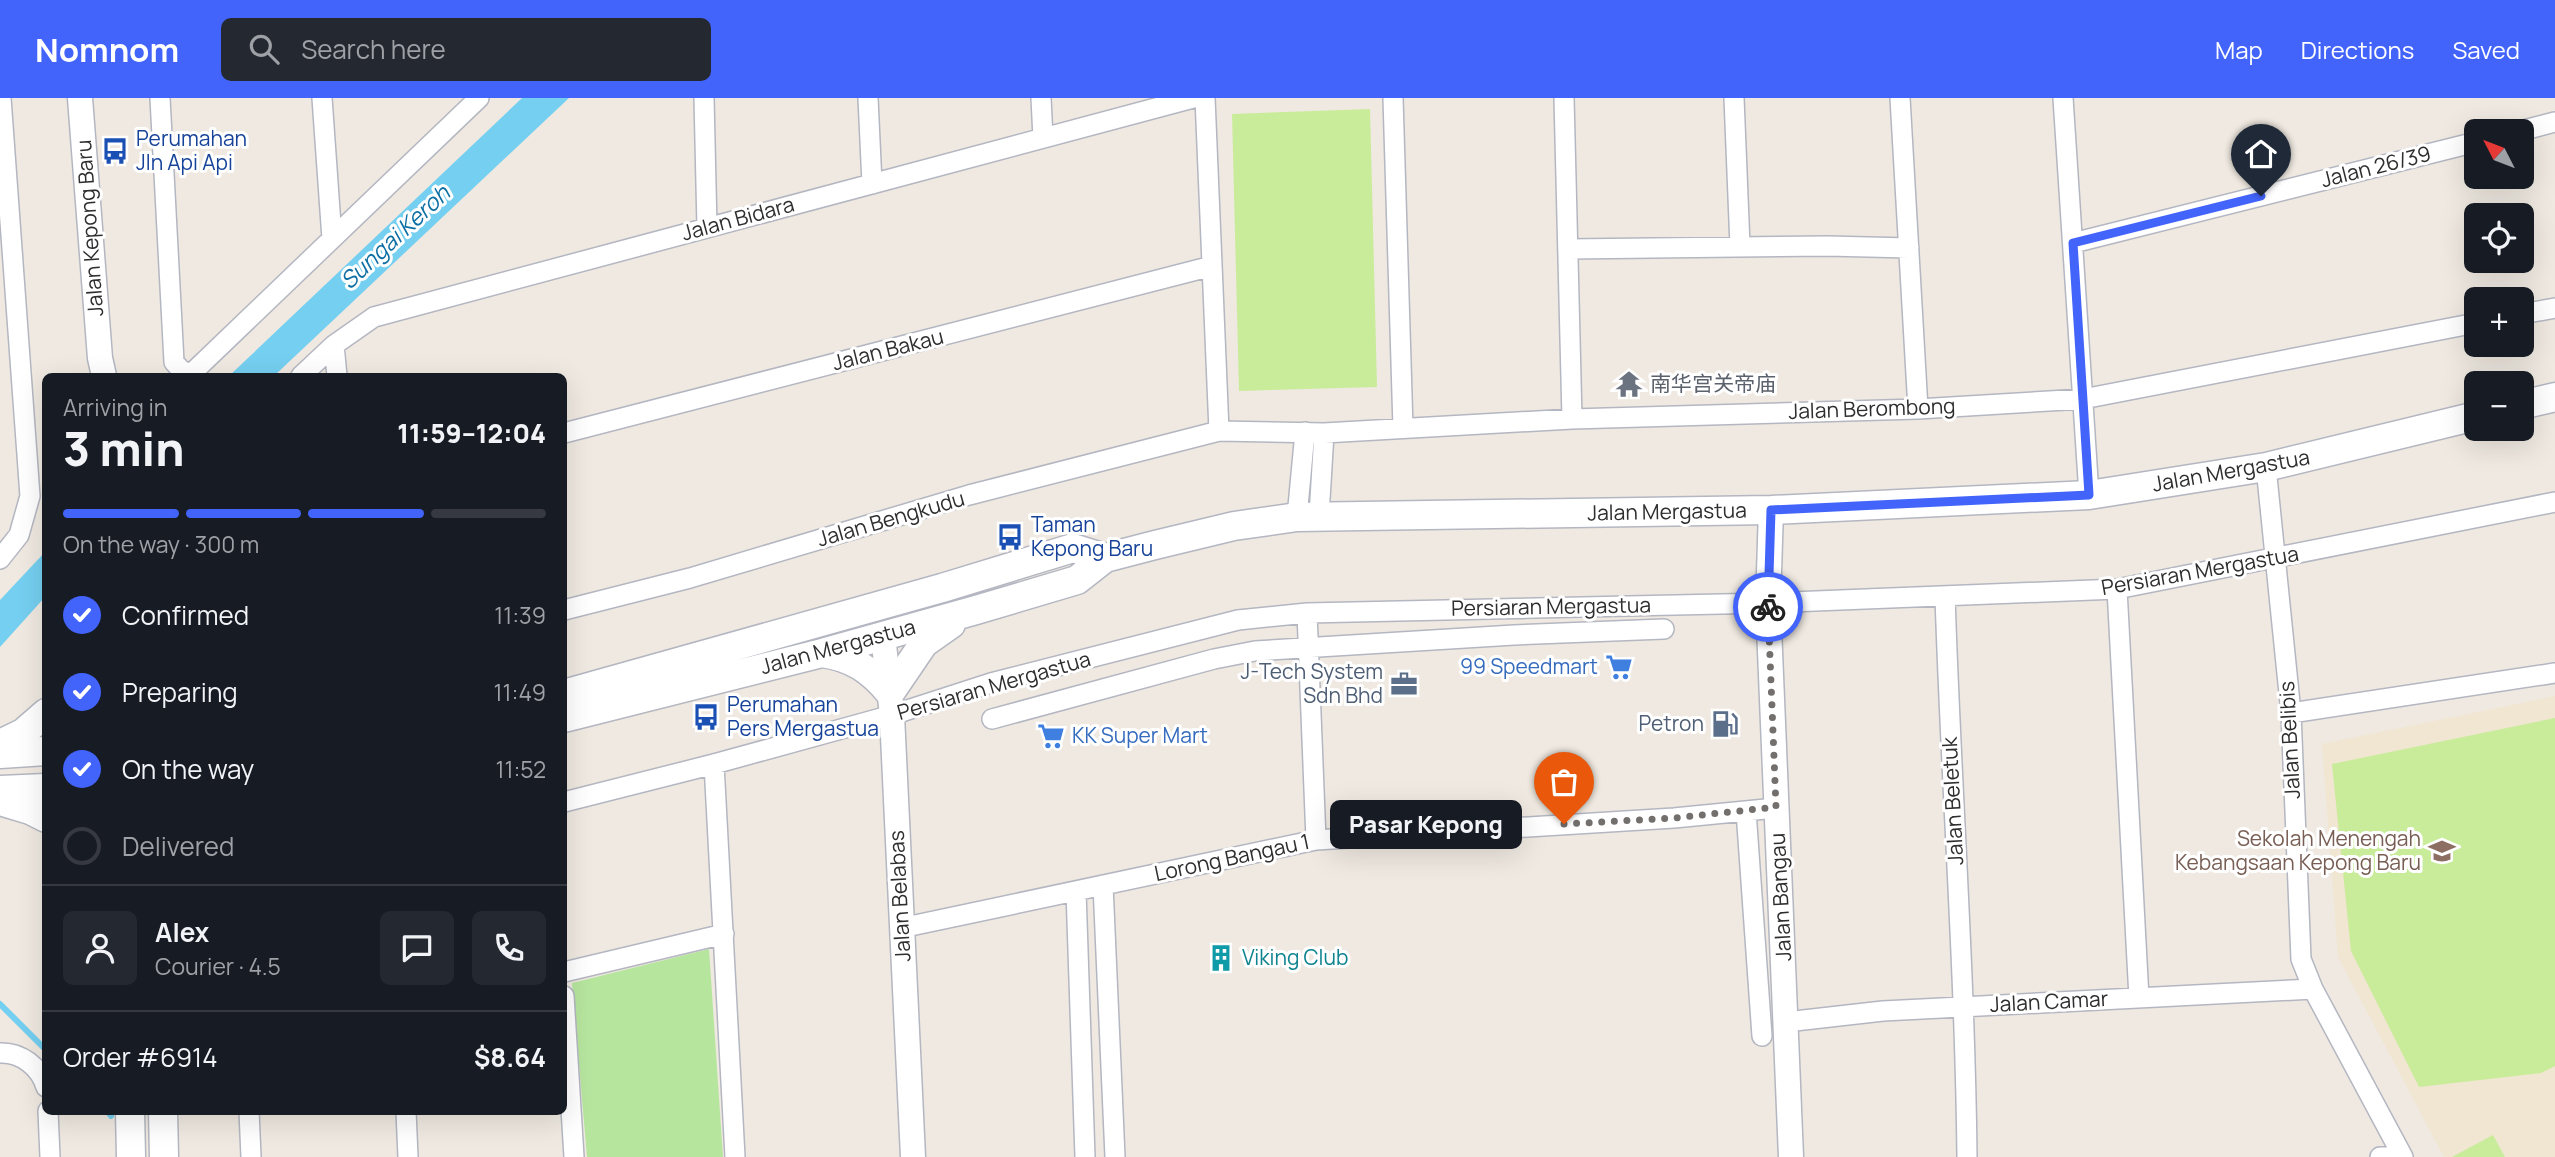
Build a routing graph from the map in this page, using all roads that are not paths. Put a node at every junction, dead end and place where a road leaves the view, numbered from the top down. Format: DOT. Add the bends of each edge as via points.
graph roads {
  1 [pos="1,98"];
  2 [pos="80,98"];
  3 [pos="160,98"];
  4 [pos="322,98"];
  5 [pos="480,98"];
  6 [pos="704,98"];
  7 [pos="868,98"];
  8 [pos="1041,98"];
  9 [pos="1193,98"];
  10 [pos="1205,98"];
  11 [pos="1393,98"];
  12 [pos="1564,98"];
  13 [pos="1734,98"];
  14 [pos="1900,98"];
  15 [pos="2063,98"];
  16 [pos="2555,122"];
  17 [pos="2534,127"];
  18 [pos="1043,138"];
  19 [pos="2464,145"];
  20 [pos="2,152"];
  21 [pos="872,184"];
  22 [pos="707,228"];
  23 [pos="332,239"];
  24 [pos="2073,243"];
  25 [pos="1740,246"];
  26 [pos="1909,248"];
  27 [pos="1568,249"];
  28 [pos="1212,266"];
  29 [pos="2555,307"];
  30 [pos="2534,311"];
  31 [pos="2464,325"];
  32 [pos="334,345"];
  33 [pos="100,370"];
  34 [pos="188,373"];
  35 [pos="192,373"];
  36 [pos="304,373"];
  37 [pos="337,373"];
  38 [pos="2555,397"];
  39 [pos="2083,400"];
  40 [pos="2534,402"];
  41 [pos="1918,409"];
  42 [pos="1573,419"];
  43 [pos="2464,419"];
  44 [pos="1403,428"];
  45 [pos="1219,431"];
  46 [pos="567,432"];
  47 [pos="1315,433"];
  48 [pos="2266,467"];
  49 [pos="2089,495"];
  50 [pos="2555,502"];
  51 [pos="1771,510"];
  52 [pos="1308,517"];
  53 [pos="1105,558"];
  54 [pos="2275,558"];
  55 [pos="0,559"];
  56 [pos="943,588"];
  57 [pos="2117,589"];
  58 [pos="1945,596"];
  59 [pos="1768,603"];
  60 [pos="567,609"];
  61 [pos="976,610"];
  62 [pos="1307,613"];
  63 [pos="840,616"];
  64 [pos="1664,629"];
  65 [pos="884,636"];
  66 [pos="1308,646"];
  67 [pos="822,653"];
  68 [pos="2555,673"];
  69 [pos="567,693"];
  70 [pos="891,704"];
  71 [pos="2291,713"];
  72 [pos="42,716"];
  73 [pos="567,718"];
  74 [pos="992,719"];
  75 [pos="0,744"];
  76 [pos="42,751"];
  77 [pos="0,754"];
  78 [pos="714,764"];
  79 [pos="42,788"];
  80 [pos="0,790"];
  81 [pos="0,801"];
  82 [pos="567,801"];
  83 [pos="1776,807"];
  84 [pos="1746,811"];
  85 [pos="42,816"];
  86 [pos="1316,840"];
  87 [pos="1103,885"];
  88 [pos="1076,891"];
  89 [pos="901,928"];
  90 [pos="724,934"];
  91 [pos="567,971"];
  92 [pos="2312,989"];
  93 [pos="2139,998"];
  94 [pos="1963,1006"];
  95 [pos="1786,1022"];
  96 [pos="1762,1036"];
  97 [pos="567,1044"];
  98 [pos="0,1053"];
  99 [pos="42,1077"];
  100 [pos="48,1115"];
  101 [pos="130,1115"];
  102 [pos="163,1115"];
  103 [pos="248,1115"];
  104 [pos="406,1115"];
  105 [pos="50,1157"];
  106 [pos="131,1157"];
  107 [pos="164,1157"];
  108 [pos="251,1157"];
  109 [pos="408,1157"];
  110 [pos="574,1157"];
  111 [pos="735,1157"];
  112 [pos="913,1157"];
  113 [pos="1085,1157"];
  114 [pos="1115,1157"];
  115 [pos="1791,1157"];
  116 [pos="1967,1157"];
  117 [pos="2380,1157"];
  118 [pos="2403,1157"];
  1 -- 20 [label="street"];
  2 -- 33 [label="street, Jalan Kepong Baru"];
  3 -- 34 [label="street" via="174,362"];
  4 -- 23 [label="street"];
  5 -- 23 [label="street"];
  6 -- 22 [label="street"];
  7 -- 21 [label="street"];
  8 -- 18 [label="street"];
  9 -- 18 [label="street, Jalan Bidara"];
  10 -- 28 [label="street"];
  11 -- 44 [label="street"];
  12 -- 27 [label="street"];
  13 -- 25 [label="street"];
  14 -- 26 [label="street"];
  15 -- 24 [label="street"];
  16 -- 17 [label="street"];
  18 -- 21 [label="street, Jalan Bidara"];
  19 -- 24 [label="street, Jalan 26/39"];
  20 -- 55 [label="street" via="30,496 19,535"];
  21 -- 22 [label="street, Jalan Bidara"];
  22 -- 32 [label="street, Jalan Bidara" via="374,317"];
  23 -- 35 [label="street"];
  24 -- 39 [label="street"];
  25 -- 26 [label="street"];
  25 -- 27 [label="street"];
  26 -- 41 [label="street"];
  27 -- 42 [label="street"];
  28 -- 45 [label="street"];
  28 -- 46 [label="street, Jalan Bakau"];
  29 -- 30 [label="street"];
  31 -- 39 [label="street, Jalan Berombong"];
  32 -- 36 [label="street, Jalan Bidara"];
  32 -- 37 [label="street"];
  38 -- 40 [label="main road"];
  39 -- 41 [label="street, Jalan Berombong"];
  39 -- 49 [label="street"];
  41 -- 42 [label="street, Jalan Berombong"];
  42 -- 44 [label="street, Jalan Berombong"];
  43 -- 48 [label="main road, Jalan Mergastua"];
  44 -- 47 [label="street, Jalan Berombong"];
  45 -- 47 [label="street, Jalan Berombong"];
  45 -- 60 [label="street, Jalan Bengkudu" via="969,495 690,578"];
  47 -- 52 [label="street"];
  48 -- 49 [label="main road, Jalan Mergastua"];
  48 -- 54 [label="street, Jalan Belibis"];
  49 -- 51 [label="main road, Jalan Mergastua"];
  50 -- 54 [label="street, Persiaran Mergastua"];
  51 -- 52 [label="main road, Jalan Mergastua"];
  51 -- 59 [label="street, Jalan Bangau"];
  52 -- 53 [label="main road, Jalan Mergastua" via="1234,526"];
  53 -- 56 [label="main road, Jalan Mergastua" via="1073,548"];
  53 -- 61 [label="main road, Jalan Mergastua" via="1077,580"];
  54 -- 57 [label="street, Persiaran Mergastua"];
  54 -- 71 [label="street, Jalan Belibis"];
  56 -- 63 [label="main road, Jalan Mergastua"];
  56 -- 65 [label="main road" via="902,615"];
  57 -- 58 [label="street, Persiaran Mergastua"];
  57 -- 93 [label="street"];
  58 -- 59 [label="street, Persiaran Mergastua"];
  58 -- 94 [label="street, Jalan Beletuk"];
  59 -- 62 [label="street, Persiaran Mergastua"];
  59 -- 83 [label="street, Jalan Bangau"];
  61 -- 65 [label="main road, Jalan Mergastua"];
  61 -- 70 [label="main road" via="924,643"];
  62 -- 66 [label="street"];
  62 -- 70 [label="street, Persiaran Mergastua" via="1238,620"];
  63 -- 65 [label="main road"];
  63 -- 69 [label="main road, Jalan Mergastua"];
  64 -- 66 [label="street, Persiaran Mergastua"];
  65 -- 67 [label="main road, Jalan Mergastua"];
  65 -- 70 [label="street, Jalan Belabas"];
  66 -- 74 [label="street, Persiaran Mergastua" via="1214,659"];
  66 -- 86 [label="street"];
  67 -- 70 [label="main road" via="863,666 876,676"];
  67 -- 73 [label="main road, Jalan Mergastua"];
  68 -- 71 [label="street"];
  70 -- 78 [label="street, Persiaran Mergastua"];
  70 -- 89 [label="street, Jalan Belabas"];
  71 -- 92 [label="street, Jalan Belibis" via="2301,958"];
  72 -- 75 [label="main road"];
  76 -- 77 [label="main road"];
  78 -- 82 [label="street, Persiaran Mergastua"];
  78 -- 90 [label="street"];
  79 -- 80 [label="main road"];
  81 -- 85 [label="main road"];
  83 -- 84 [label="street, Lorong Bangau 1"];
  83 -- 95 [label="street, Jalan Bangau"];
  84 -- 86 [label="street, Lorong Bangau 1"];
  84 -- 96 [label="street"];
  86 -- 87 [label="street, Lorong Bangau 1"];
  87 -- 88 [label="street, Lorong Bangau 1"];
  87 -- 114 [label="street"];
  88 -- 89 [label="street, Lorong Bangau 1"];
  88 -- 113 [label="street"];
  89 -- 112 [label="street, Jalan Belabas"];
  90 -- 91 [label="street"];
  90 -- 111 [label="street"];
  92 -- 93 [label="street, Jalan Camar"];
  92 -- 118 [label="street, Jalan Belibis"];
  93 -- 94 [label="street, Jalan Camar"];
  94 -- 95 [label="street, Jalan Camar"];
  94 -- 116 [label="street, Jalan Beletuk"];
  95 -- 115 [label="street, Jalan Bangau"];
  97 -- 110 [label="street"];
  98 -- 99 [label="street" via="25,1059"];
  100 -- 105 [label="street"];
  101 -- 106 [label="main road"];
  102 -- 107 [label="main road"];
  103 -- 108 [label="street"];
  104 -- 109 [label="street"];
  117 -- 118 [label="street"];
}
